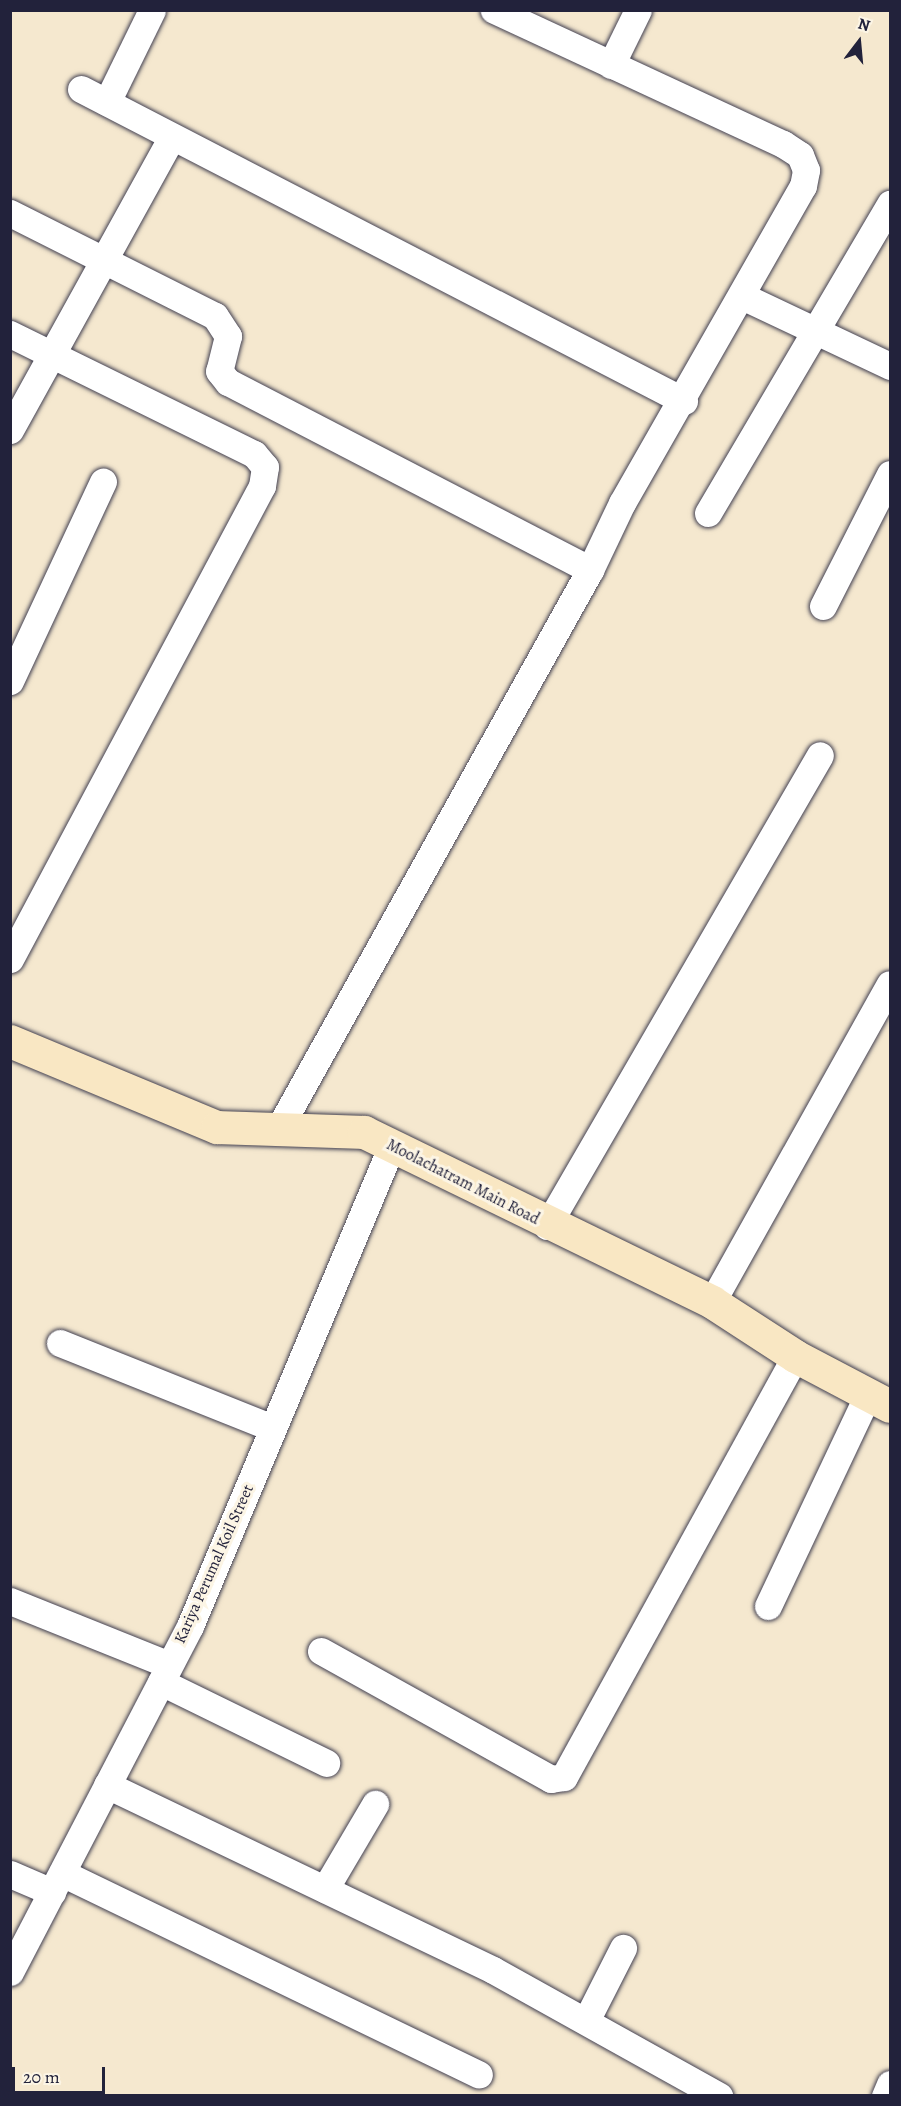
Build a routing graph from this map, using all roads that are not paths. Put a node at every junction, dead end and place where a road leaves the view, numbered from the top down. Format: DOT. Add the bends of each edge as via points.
graph roads {
  1 [pos="152,10"];
  2 [pos="494,10"];
  3 [pos="638,10"];
  4 [pos="611,64"];
  5 [pos="81,89"];
  6 [pos="107,102"];
  7 [pos="172,137"];
  8 [pos="891,204"];
  9 [pos="10,213"];
  10 [pos="105,260"];
  11 [pos="742,296"];
  12 [pos="816,333"];
  13 [pos="10,334"];
  14 [pos="53,353"];
  15 [pos="891,366"];
  16 [pos="684,401"];
  17 [pos="10,430"];
  18 [pos="891,474"];
  19 [pos="103,482"];
  20 [pos="708,513"];
  21 [pos="590,570"];
  22 [pos="823,606"];
  23 [pos="10,681"];
  24 [pos="820,755"];
  25 [pos="10,959"];
  26 [pos="891,984"];
  27 [pos="10,1041"];
  28 [pos="278,1130"];
  29 [pos="392,1145"];
  30 [pos="547,1226"];
  31 [pos="712,1302"];
  32 [pos="60,1343"];
  33 [pos="795,1356"];
  34 [pos="879,1400"];
  35 [pos="273,1428"];
  36 [pos="10,1601"];
  37 [pos="768,1606"];
  38 [pos="321,1651"];
  39 [pos="165,1673"];
  40 [pos="326,1763"];
  41 [pos="107,1785"];
  42 [pos="375,1804"];
  43 [pos="10,1874"];
  44 [pos="57,1882"];
  45 [pos="325,1889"];
  46 [pos="623,1948"];
  47 [pos="10,1972"];
  48 [pos="586,2021"];
  49 [pos="479,2075"];
  50 [pos="891,2084"];
  51 [pos="692,2088"];
  52 [pos="719,2096"];
  53 [pos="885,2096"];
  1 -- 6 [label="street"];
  2 -- 4 [label="street"];
  3 -- 4 [label="street"];
  4 -- 11 [label="street" via="800,155 806,170 803,186"];
  5 -- 6 [label="street"];
  6 -- 7 [label="street"];
  7 -- 10 [label="street"];
  7 -- 16 [label="street"];
  8 -- 12 [label="street"];
  9 -- 10 [label="street"];
  10 -- 14 [label="street"];
  10 -- 21 [label="street" via="225,326 228,336 219,371 228,382"];
  11 -- 12 [label="street"];
  11 -- 16 [label="street"];
  12 -- 15 [label="street"];
  12 -- 20 [label="street"];
  13 -- 14 [label="street"];
  14 -- 17 [label="street"];
  14 -- 25 [label="street" via="254,454 265,468 262,486"];
  16 -- 21 [label="street" via="622,503"];
  18 -- 22 [label="street"];
  19 -- 23 [label="street"];
  21 -- 28 [label="street"];
  24 -- 30 [label="street"];
  26 -- 31 [label="street"];
  27 -- 28 [label="street, Moolachatram Main Road" via="218,1127"];
  28 -- 29 [label="street, Moolachatram Main Road" via="336,1127"];
  29 -- 30 [label="street, Moolachatram Main Road"];
  29 -- 35 [label="street, Kariya Perumal Koil Street"];
  30 -- 31 [label="street, Moolachatram Main Road"];
  31 -- 33 [label="street, Moolachatram Main Road"];
  32 -- 35 [label="street"];
  33 -- 34 [label="street, Moolachatram Main Road"];
  33 -- 38 [label="street" via="564,1776 551,1779"];
  34 -- 37 [label="street"];
  35 -- 39 [label="street, Kariya Perumal Koil Street"];
  36 -- 39 [label="street"];
  39 -- 40 [label="street"];
  39 -- 41 [label="street, Kariya Perumal Koil Street"];
  41 -- 44 [label="street, Kariya Perumal Koil Street"];
  41 -- 45 [label="street"];
  42 -- 45 [label="street"];
  43 -- 44 [label="street"];
  44 -- 47 [label="street, Kariya Perumal Koil Street"];
  44 -- 49 [label="street"];
  45 -- 48 [label="street"];
  46 -- 48 [label="street"];
  48 -- 51 [label="street"];
  50 -- 53 [label="street"];
  51 -- 52 [label="street"];
}
